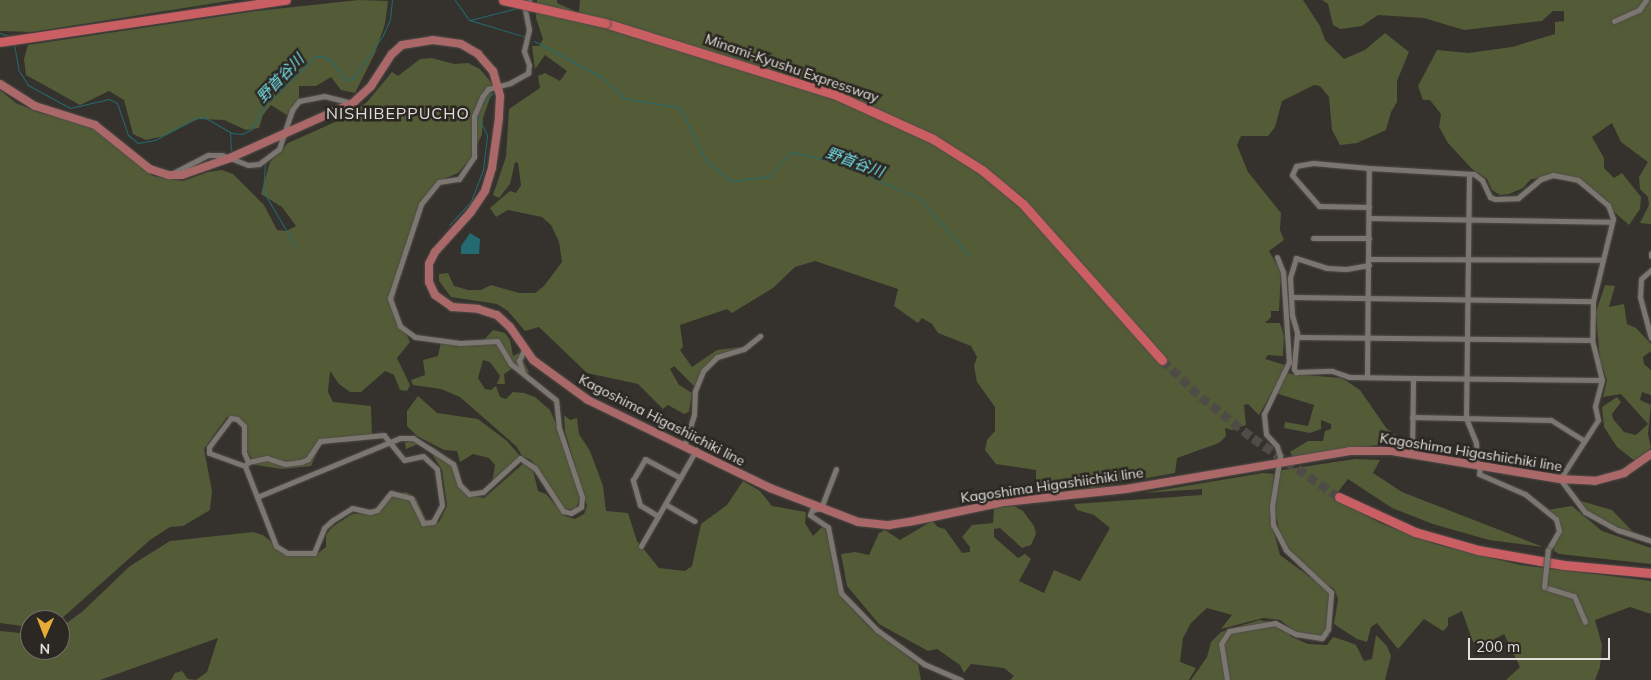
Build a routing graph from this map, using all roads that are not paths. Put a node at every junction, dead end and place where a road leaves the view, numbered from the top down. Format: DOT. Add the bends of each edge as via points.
graph roads {
  1 [pos="286,0"];
  2 [pos="503,0"];
  3 [pos="529,0"];
  4 [pos="1646,0"];
  5 [pos="1614,21"];
  6 [pos="0,42"];
  7 [pos="0,84"];
  8 [pos="499,86"];
  9 [pos="353,103"];
  10 [pos="285,134"];
  11 [pos="230,158"];
  12 [pos="1369,168"];
  13 [pos="1469,174"];
  14 [pos="1369,207"];
  15 [pos="1369,218"];
  16 [pos="1469,219"];
  17 [pos="1611,222"];
  18 [pos="1313,238"];
  19 [pos="1369,238"];
  20 [pos="1277,257"];
  21 [pos="1468,259"];
  22 [pos="1603,260"];
  23 [pos="1369,262"];
  24 [pos="1651,270"];
  25 [pos="1291,297"];
  26 [pos="1368,298"];
  27 [pos="1468,299"];
  28 [pos="1593,301"];
  29 [pos="760,336"];
  30 [pos="1297,337"];
  31 [pos="1368,338"];
  32 [pos="1651,338"];
  33 [pos="1468,339"];
  34 [pos="1592,340"];
  35 [pos="524,350"];
  36 [pos="1162,360"];
  37 [pos="523,372"];
  38 [pos="1367,377"];
  39 [pos="1413,378"];
  40 [pos="1468,379"];
  41 [pos="1602,380"];
  42 [pos="1412,418"];
  43 [pos="1466,418"];
  44 [pos="1584,441"];
  45 [pos="392,442"];
  46 [pos="686,444"];
  47 [pos="696,450"];
  48 [pos="1412,454"];
  49 [pos="1651,454"];
  50 [pos="1278,463"];
  51 [pos="246,464"];
  52 [pos="1479,465"];
  53 [pos="836,469"];
  54 [pos="680,478"];
  55 [pos="1560,479"];
  56 [pos="257,497"];
  57 [pos="1339,497"];
  58 [pos="665,504"];
  59 [pos="821,508"];
  60 [pos="658,516"];
  61 [pos="694,521"];
  62 [pos="1651,541"];
  63 [pos="641,546"];
  64 [pos="1651,573"];
  65 [pos="1585,622"];
  66 [pos="961,680"];
  67 [pos="1227,680"];
  1 -- 6 [label="highway"];
  2 -- 36 [label="highway, Minami-Kyushu Expressway, bridge" via="605,23 836,95 933,138 982,170 1023,204"];
  3 -- 8 [label="street" via="525,10 529,30 524,51 529,70 510,83"];
  4 -- 5 [label="street" via="1639,10"];
  7 -- 11 [label="main road, Kagoshima Higashiichiki line" via="35,106 95,125 142,164 169,175 189,174"];
  8 -- 9 [label="main road, Kagoshima Higashiichiki line" via="486,61 471,49 445,40 422,41 394,50 371,86"];
  8 -- 35 [label="main road, Kagoshima Higashiichiki line" via="499,118 489,182 471,212 435,252 428,276 441,300 452,307 478,309 497,316 510,327"];
  8 -- 37 [label="street" via="488,89 475,111 474,157 465,173 453,182 439,182 422,204 390,298 394,316 415,337 460,343 497,341 511,364"];
  9 -- 10 [label="main road, Kagoshima Higashiichiki line"];
  9 -- 10 [label="street" via="324,96 305,98 295,105"];
  10 -- 11 [label="main road, Kagoshima Higashiichiki line"];
  10 -- 11 [label="street" via="279,149 259,164 248,165"];
  12 -- 13 [label="street"];
  12 -- 14 [label="street"];
  12 -- 14 [label="street" via="1313,163 1296,166 1292,175 1319,206"];
  13 -- 16 [label="street"];
  13 -- 17 [label="street" via="1482,180 1490,197 1495,199 1518,198 1540,179 1553,175 1570,176 1608,205"];
  14 -- 15 [label="street"];
  15 -- 16 [label="street"];
  15 -- 19 [label="street"];
  16 -- 17 [label="street"];
  16 -- 21 [label="street"];
  17 -- 22 [label="street"];
  18 -- 19 [label="street"];
  19 -- 23 [label="street"];
  20 -- 50 [label="street" via="1283,272 1289,362 1264,414 1264,424 1266,434 1277,446"];
  21 -- 22 [label="street"];
  21 -- 23 [label="street"];
  21 -- 27 [label="street"];
  22 -- 28 [label="street"];
  23 -- 25 [label="street" via="1346,269 1327,268 1296,258 1290,278"];
  23 -- 26 [label="street"];
  24 -- 32 [label="street" via="1641,279 1640,297"];
  25 -- 26 [label="street"];
  25 -- 30 [label="street"];
  26 -- 27 [label="street"];
  26 -- 31 [label="street"];
  27 -- 28 [label="street"];
  27 -- 33 [label="street"];
  28 -- 34 [label="street"];
  29 -- 46 [label="street" via="744,349 717,357 703,372 695,390 694,415"];
  30 -- 31 [label="street"];
  30 -- 38 [label="street" via="1296,372 1332,370 1349,376"];
  31 -- 33 [label="street"];
  31 -- 38 [label="street"];
  33 -- 34 [label="street"];
  33 -- 40 [label="street"];
  34 -- 41 [label="street"];
  35 -- 37 [label="street" via="519,361"];
  35 -- 46 [label="main road, Kagoshima Higashiichiki line" via="588,400"];
  37 -- 45 [label="street" via="558,404 559,428 582,497 581,507 575,512 563,511 542,478 520,458 484,492 473,495 460,485 453,464 431,448 413,438"];
  38 -- 39 [label="street"];
  39 -- 40 [label="street"];
  39 -- 42 [label="street"];
  40 -- 41 [label="street"];
  40 -- 43 [label="street"];
  41 -- 44 [label="street" via="1595,406 1598,420"];
  42 -- 43 [label="street"];
  42 -- 48 [label="street"];
  43 -- 44 [label="street" via="1550,420"];
  43 -- 52 [label="street" via="1476,443"];
  44 -- 55 [label="street"];
  45 -- 51 [label="street" via="384,435 324,440 318,442 304,462 285,464 267,458"];
  45 -- 56 [label="street"];
  45 -- 56 [label="street" via="404,460 423,456 437,469 442,505 431,523 420,520 411,498 395,492 383,500 377,510 352,508 333,520 324,528 314,552 291,554 276,546"];
  46 -- 47 [label="main road, Kagoshima Higashiichiki line"];
  47 -- 54 [label="street"];
  47 -- 59 [label="main road, Kagoshima Higashiichiki line" via="752,479"];
  48 -- 50 [label="main road, Kagoshima Higashiichiki line" via="1350,451"];
  48 -- 52 [label="main road, Kagoshima Higashiichiki line"];
  49 -- 55 [label="main road, Kagoshima Higashiichiki line" via="1635,467 1608,479"];
  50 -- 59 [label="main road, Kagoshima Higashiichiki line" via="1116,490 1005,502 889,525 858,522"];
  50 -- 67 [label="street" via="1272,506 1273,525 1286,550 1331,592 1328,629 1322,638 1296,634 1275,623 1229,631 1221,644"];
  51 -- 51 [label="street" via="244,426 238,419 231,418 209,447 209,453"];
  51 -- 56 [label="street"];
  52 -- 55 [label="main road, Kagoshima Higashiichiki line"];
  52 -- 65 [label="street, bridge" via="1479,474 1525,494 1556,519 1559,531 1548,550 1544,587 1574,596"];
  53 -- 59 [label="street"];
  54 -- 58 [label="street"];
  54 -- 60 [label="street" via="645,459 633,480 633,487 640,505"];
  55 -- 62 [label="street" via="1575,503 1585,512 1618,530"];
  57 -- 64 [label="highway" via="1408,529 1478,550 1564,565"];
  58 -- 60 [label="street"];
  58 -- 61 [label="street"];
  59 -- 66 [label="street" via="812,510 810,515 828,527 841,593 877,630 924,664"];
  60 -- 63 [label="street"];
}
